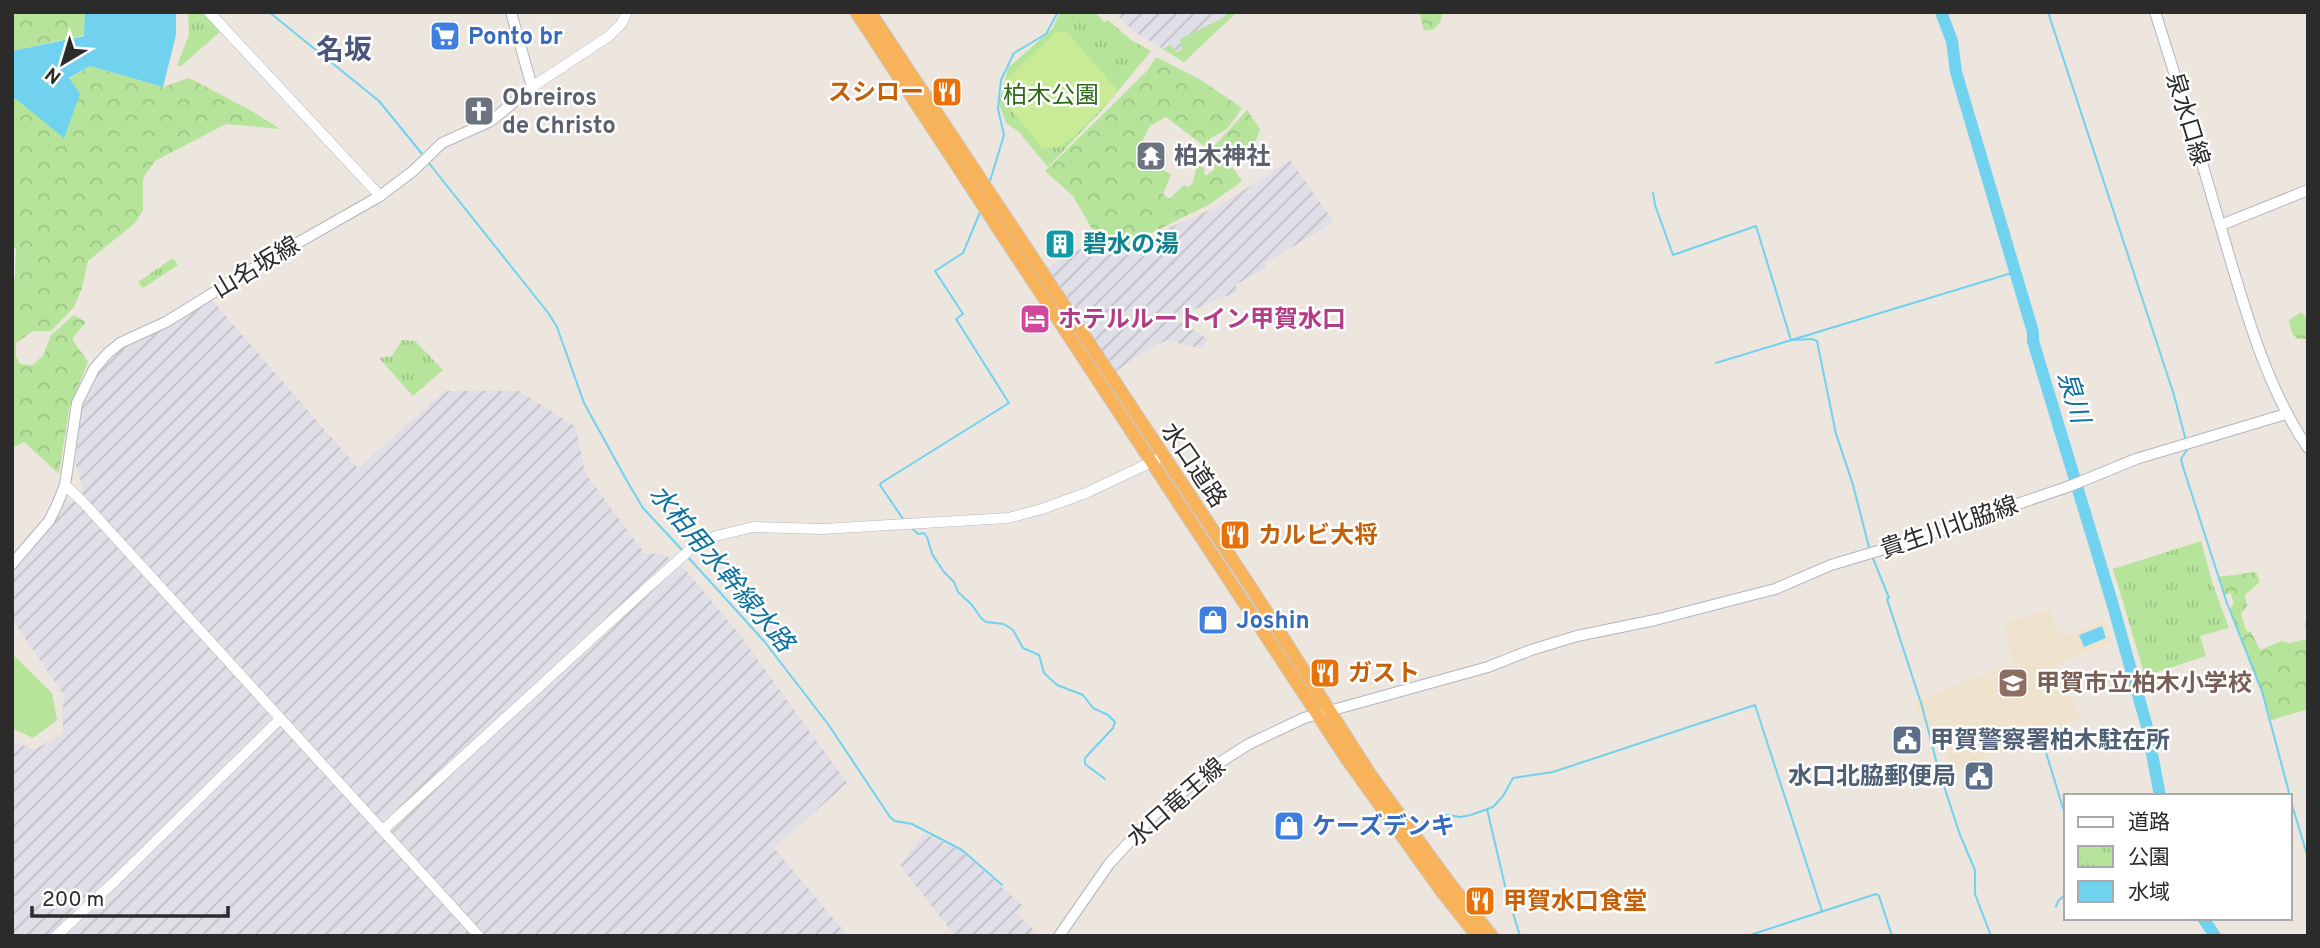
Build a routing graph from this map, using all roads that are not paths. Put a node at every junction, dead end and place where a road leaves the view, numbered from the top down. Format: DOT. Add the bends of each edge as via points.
graph roads {
  1 [pos="209,12"];
  2 [pos="511,12"];
  3 [pos="627,12"];
  4 [pos="856,12"];
  5 [pos="870,12"];
  6 [pos="2155,12"];
  7 [pos="532,87"];
  8 [pos="2308,190"];
  9 [pos="380,196"];
  10 [pos="2221,225"];
  11 [pos="2286,414"];
  12 [pos="2308,449"];
  13 [pos="1158,460"];
  14 [pos="65,485"];
  15 [pos="12,564"];
  16 [pos="1323,713"];
  17 [pos="280,719"];
  18 [pos="383,830"];
  19 [pos="56,936"];
  20 [pos="479,936"];
  21 [pos="1059,936"];
  22 [pos="1477,936"];
  23 [pos="1492,936"];
  1 -- 9 [label="street"];
  2 -- 7 [label="main road"];
  3 -- 7 [label="street" via="609,36"];
  4 -- 13 [label="highway, 水口道路"];
  5 -- 13 [label="highway, 水口道路"];
  6 -- 10 [label="main road, 泉水口線"];
  7 -- 9 [label="main road, 山名坂線" via="491,121 442,143"];
  8 -- 10 [label="main road"];
  9 -- 14 [label="main road, 山名坂線" via="107,354 77,403"];
  10 -- 11 [label="main road" via="2248,315"];
  11 -- 12 [label="main road"];
  11 -- 16 [label="main road, 貴生川北脇線" via="2136,459 2070,486 1831,565 1775,589 1577,636 1488,667"];
  13 -- 16 [label="highway, 水口道路" via="1250,586"];
  13 -- 18 [label="street" via="1086,493 1008,518 822,529 753,527 716,536 685,554"];
  14 -- 15 [label="main road, 山名坂線" via="49,521"];
  14 -- 17 [label="street"];
  16 -- 21 [label="main road, 水口竜王線" via="1228,757 1155,814 1109,864"];
  16 -- 22 [label="highway, 水口道路" via="1383,812"];
  16 -- 23 [label="highway, 水口道路"];
  17 -- 18 [label="street"];
  17 -- 19 [label="street"];
  18 -- 20 [label="street"];
}
